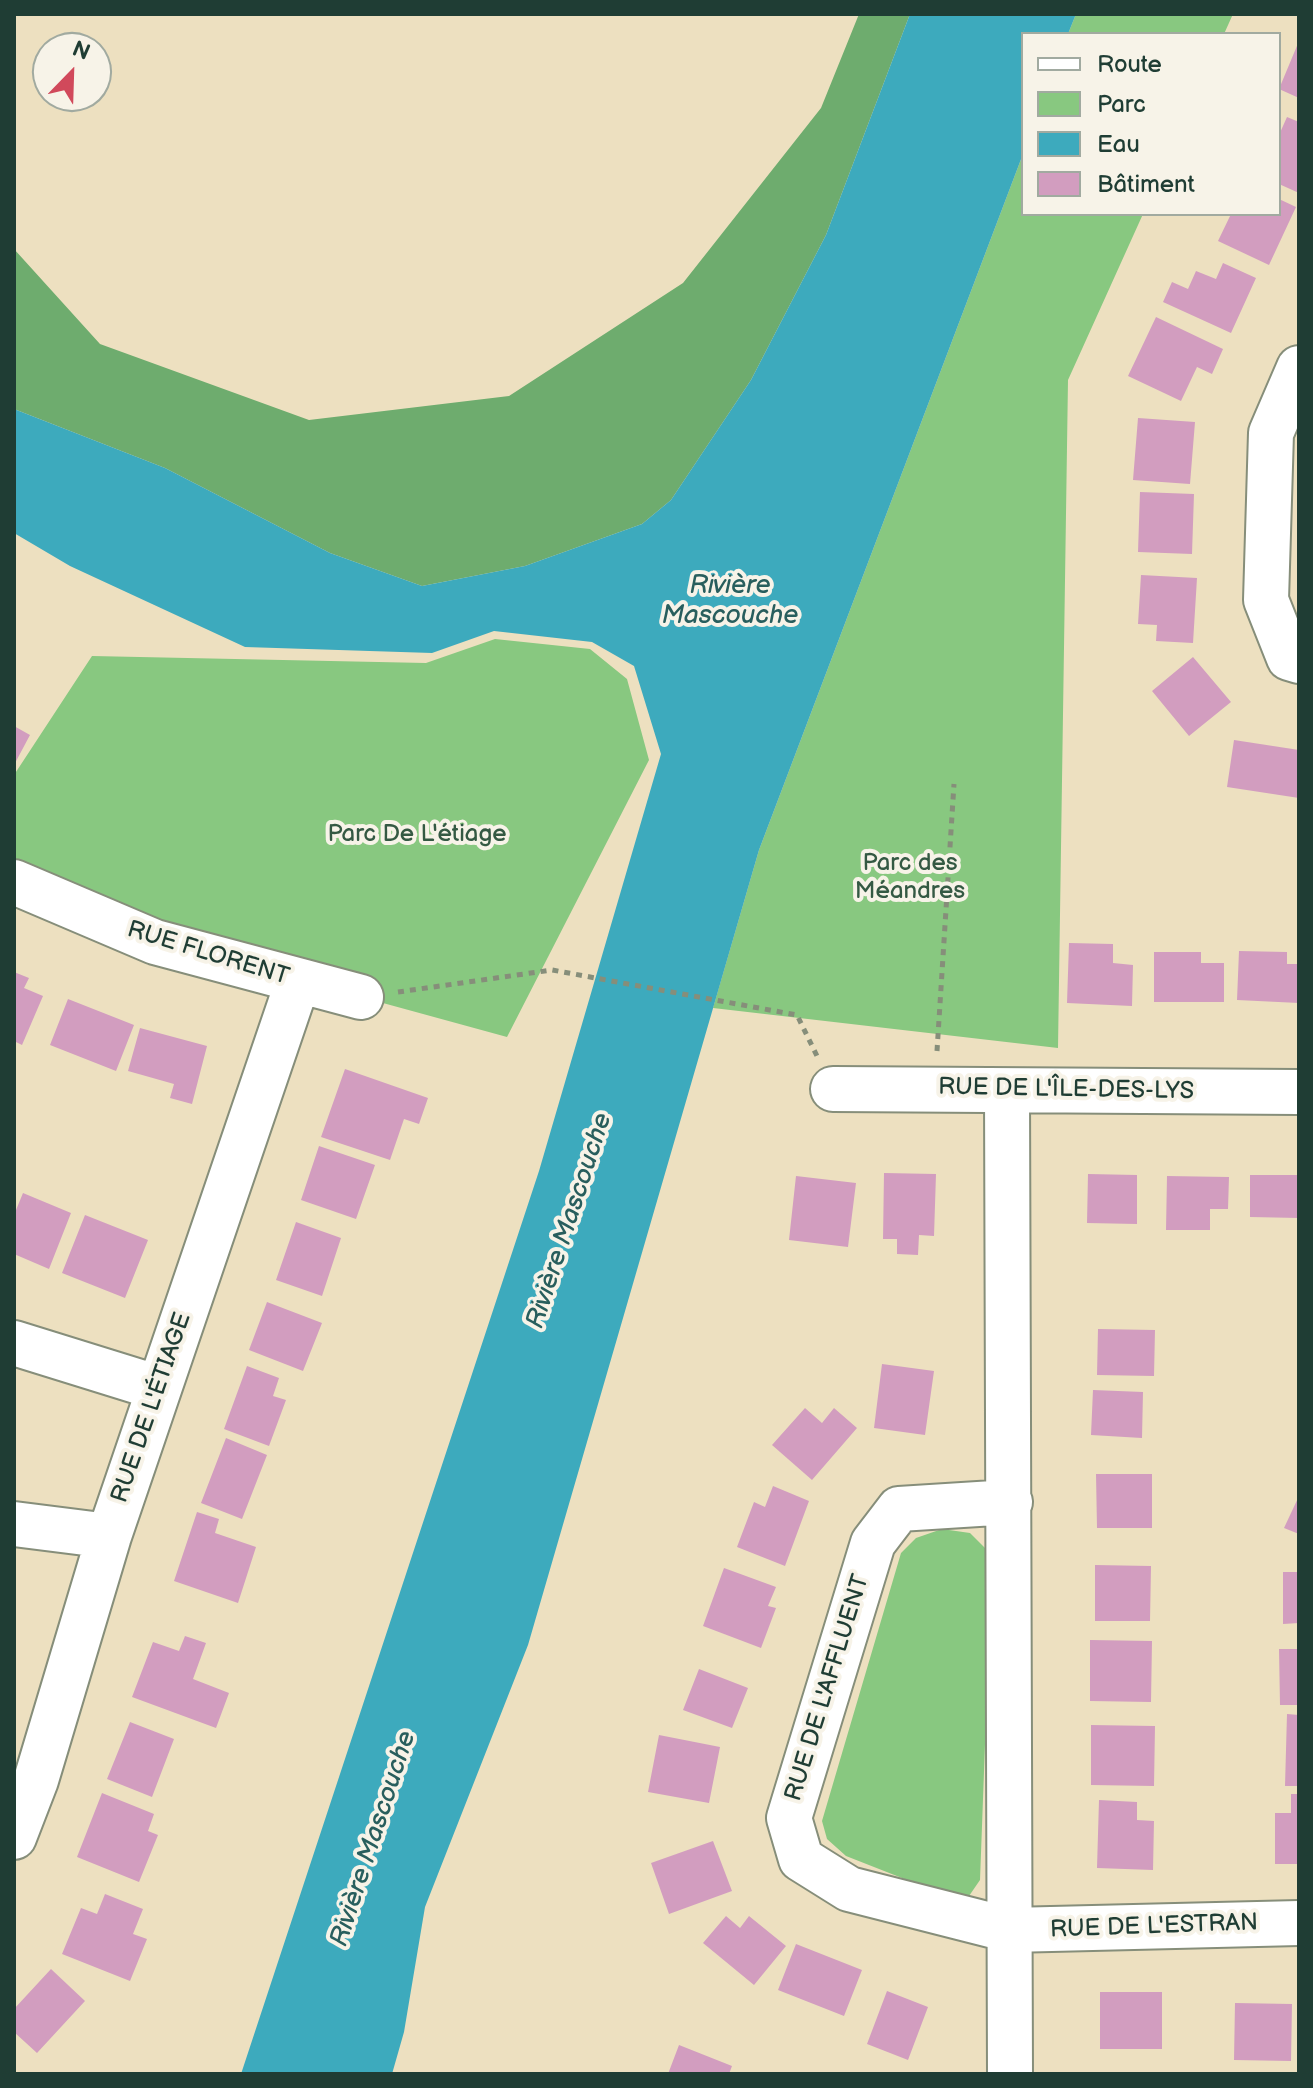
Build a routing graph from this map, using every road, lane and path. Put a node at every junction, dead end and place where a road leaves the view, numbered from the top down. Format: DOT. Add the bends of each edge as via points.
graph roads {
  1 [pos="1299,368"];
  2 [pos="1299,661"];
  3 [pos="954,784"];
  4 [pos="14,882"];
  5 [pos="298,981"];
  6 [pos="361,997"];
  7 [pos="797,1015"];
  8 [pos="934,1088"];
  9 [pos="833,1089"];
  10 [pos="1007,1092"];
  11 [pos="1299,1092"];
  12 [pos="14,1343"];
  13 [pos="159,1388"];
  14 [pos="1010,1502"];
  15 [pos="14,1524"];
  16 [pos="109,1536"];
  17 [pos="14,1837"];
  18 [pos="1299,1923"];
  19 [pos="1010,1930"];
  20 [pos="1010,2074"];
  1 -- 2 [label="street" via="1271,433 1266,600 1289,658"];
  3 -- 8 [label="path"];
  4 -- 5 [label="street, RUE FLORENT" via="155,942"];
  5 -- 6 [label="street, RUE FLORENT"];
  5 -- 13 [label="street, RUE DE L'ÉTIAGE"];
  6 -- 7 [label="path" via="552,970"];
  8 -- 9 [label="street, RUE DE L'ÎLE-DES-LYS"];
  8 -- 10 [label="street, RUE DE L'ÎLE-DES-LYS"];
  10 -- 11 [label="street, RUE DE L'ÎLE-DES-LYS"];
  10 -- 14 [label="street"];
  12 -- 13 [label="street"];
  13 -- 16 [label="street, RUE DE L'ÉTIAGE"];
  14 -- 19 [label="street"];
  14 -- 19 [label="street, RUE DE L'AFFLUENT" via="899,1509 873,1543 789,1818 801,1859 849,1889"];
  15 -- 16 [label="street"];
  16 -- 17 [label="street, RUE DE L'ÉTIAGE"];
  18 -- 19 [label="street, RUE DE L'ESTRAN"];
  19 -- 20 [label="street"];
}
